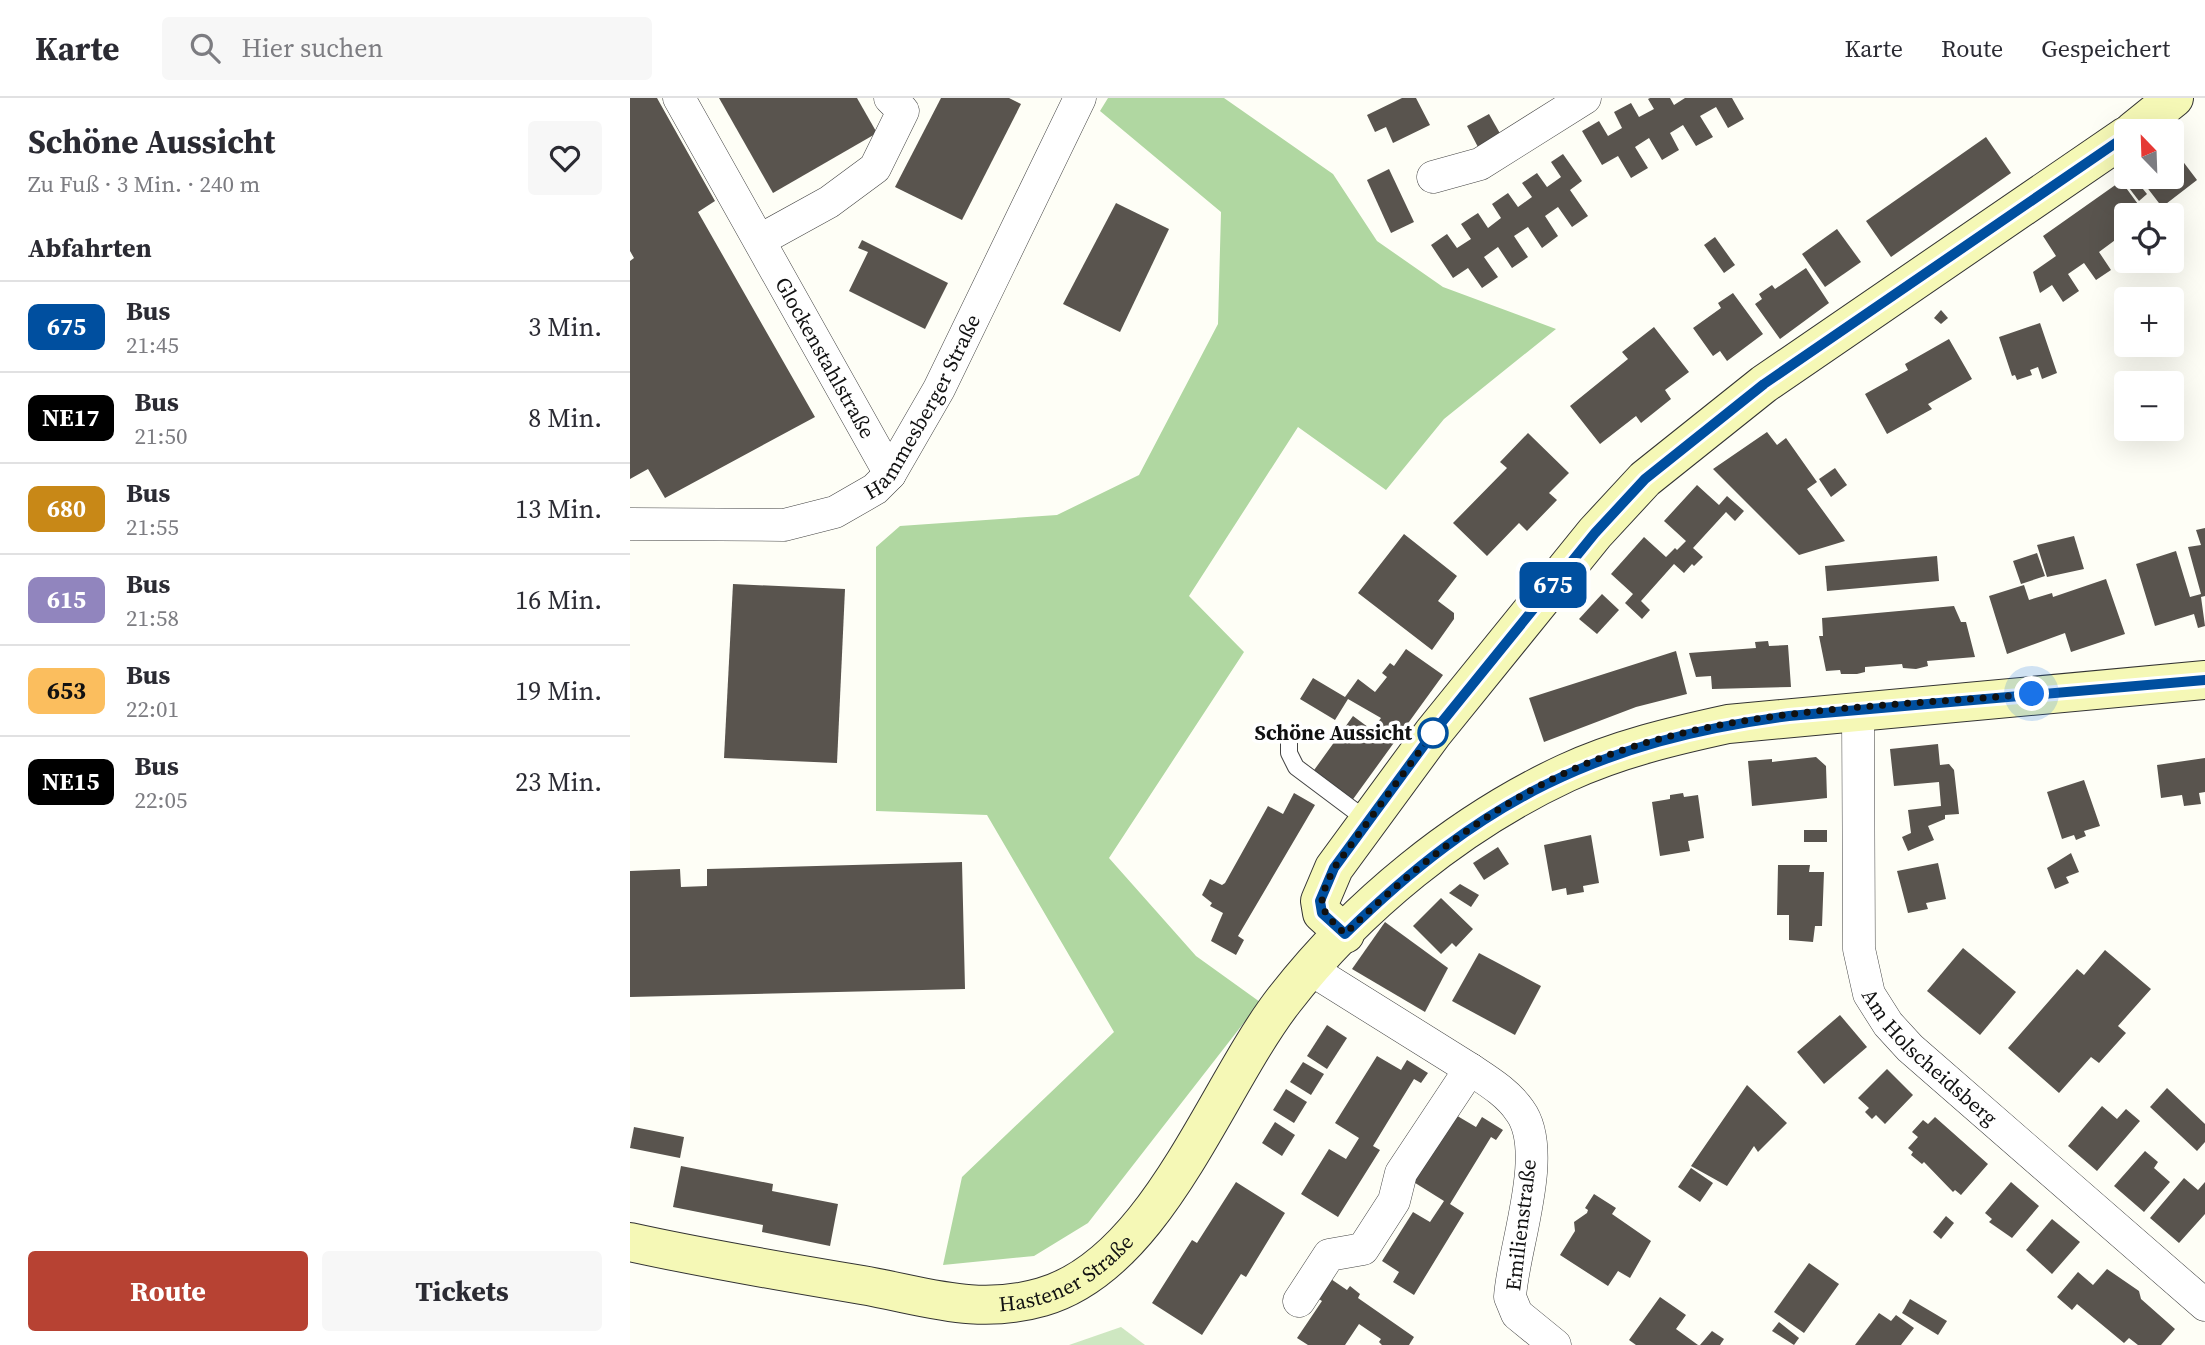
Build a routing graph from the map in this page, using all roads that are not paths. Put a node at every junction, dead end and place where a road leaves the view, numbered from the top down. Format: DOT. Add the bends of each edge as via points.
graph roads {
  1 [pos="679,98"];
  2 [pos="1080,98"];
  3 [pos="1585,98"];
  4 [pos="2174,98"];
  5 [pos="901,102"];
  6 [pos="2148,119"];
  7 [pos="2114,144"];
  8 [pos="1433,177"];
  9 [pos="760,240"];
  10 [pos="890,474"];
  11 [pos="630,524"];
  12 [pos="2205,680"];
  13 [pos="1858,710"];
  14 [pos="1289,741"];
  15 [pos="1368,821"];
  16 [pos="1345,934"];
  17 [pos="1310,970"];
  18 [pos="1471,1069"];
  19 [pos="630,1242"];
  20 [pos="1299,1301"];
  21 [pos="2205,1306"];
  22 [pos="1555,1345"];
  1 -- 9 [label="street, Glockenstahlstraße"];
  2 -- 10 [label="street, Hammesberger Straße" via="939,390"];
  3 -- 8 [label="street" via="1480,164"];
  4 -- 6 [label="main road"];
  5 -- 9 [label="street" via="875,168 829,202"];
  7 -- 15 [label="main road" via="1764,384 1645,479 1595,533 1433,733"];
  9 -- 10 [label="street, Glockenstahlstraße"];
  10 -- 11 [label="street, Hammesberger Straße" via="875,489 835,512 784,525"];
  12 -- 13 [label="main road, Hastener Straße"];
  13 -- 16 [label="main road, Hastener Straße" via="1728,724 1662,738 1568,772 1490,814 1410,874"];
  13 -- 21 [label="street, Am Holscheidsberg" via="1859,950 1869,994 1910,1048"];
  14 -- 15 [label="lane" via="1296,767"];
  15 -- 16 [label="main road" via="1334,868 1320,901 1322,913"];
  16 -- 17 [label="main road, Hastener Straße"];
  17 -- 18 [label="street, Emilienstraße"];
  17 -- 19 [label="main road, Hastener Straße" via="1283,1002 1156,1205 1118,1252 1076,1284 1022,1302 970,1307"];
  18 -- 20 [label="street" via="1401,1172 1394,1201 1363,1249 1329,1255"];
  18 -- 22 [label="street, Emilienstraße" via="1520,1110 1529,1126 1531,1174 1510,1297 1517,1314"];
}
